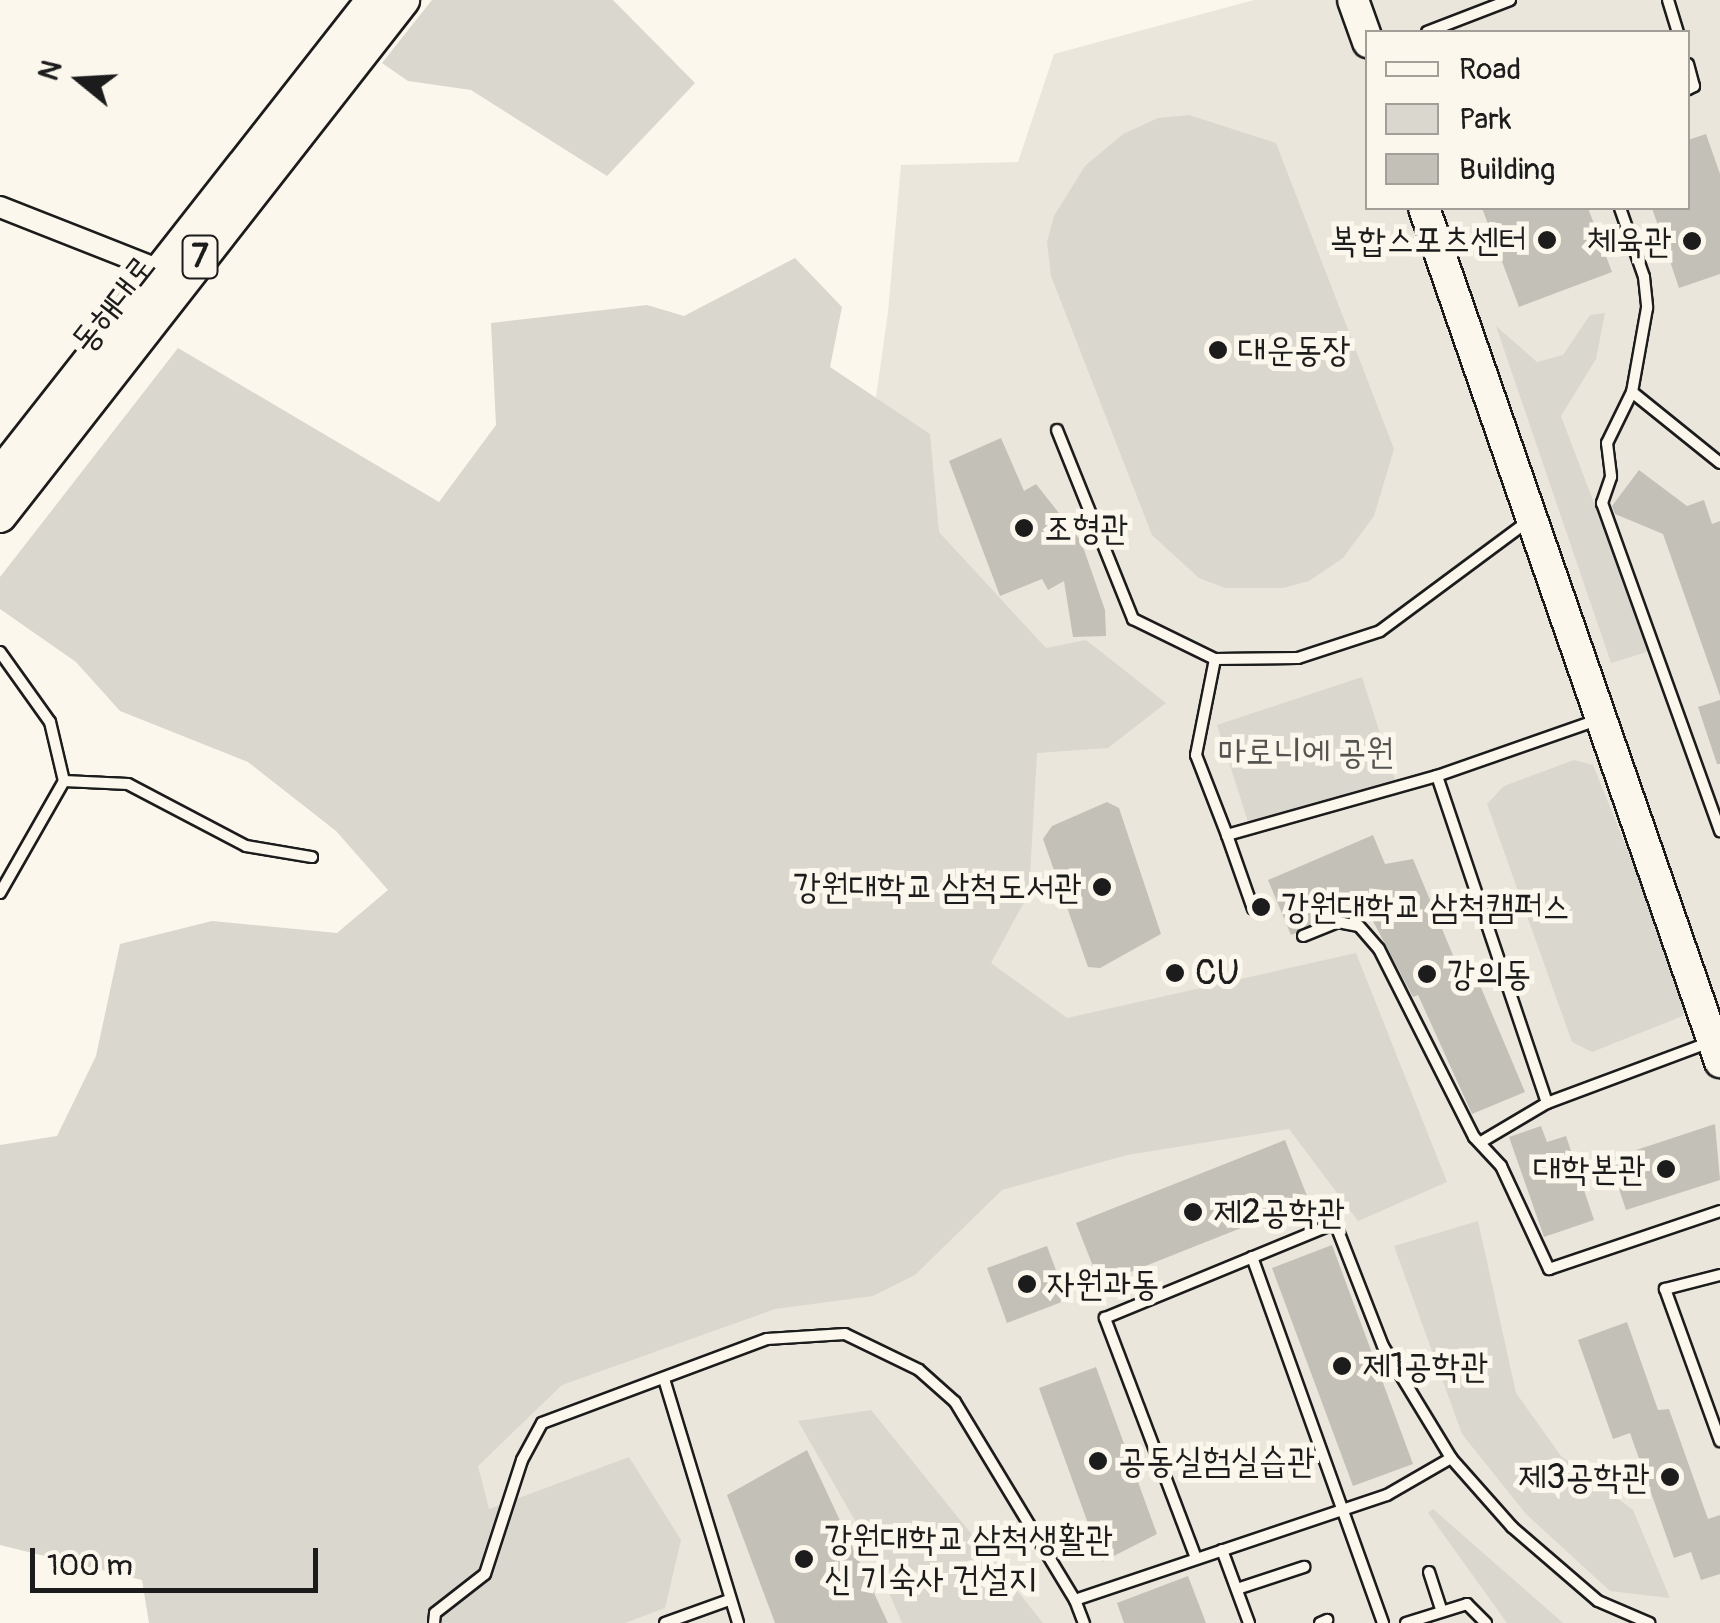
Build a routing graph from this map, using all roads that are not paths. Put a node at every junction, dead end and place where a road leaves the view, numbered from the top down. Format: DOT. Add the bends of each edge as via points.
graph roads {
  1 [pos="374,0"];
  2 [pos="402,0"];
  3 [pos="1354,0"];
  4 [pos="1510,0"];
  5 [pos="1668,0"];
  6 [pos="1432,30"];
  7 [pos="1677,30"];
  8 [pos="1365,33"];
  9 [pos="0,207"];
  10 [pos="1425,210"];
  11 [pos="1621,210"];
  12 [pos="157,269"];
  13 [pos="1632,392"];
  14 [pos="1057,430"];
  15 [pos="1720,463"];
  16 [pos="0,475"];
  17 [pos="0,516"];
  18 [pos="1531,518"];
  19 [pos="0,652"];
  20 [pos="1215,660"];
  21 [pos="1604,718"];
  22 [pos="1436,776"];
  23 [pos="64,781"];
  24 [pos="1720,831"];
  25 [pos="1227,835"];
  26 [pos="312,857"];
  27 [pos="0,893"];
  28 [pos="1253,909"];
  29 [pos="1303,936"];
  30 [pos="1718,1046"];
  31 [pos="1547,1103"];
  32 [pos="1481,1142"];
  33 [pos="1720,1211"];
  34 [pos="1252,1257"];
  35 [pos="1720,1275"];
  36 [pos="664,1378"];
  37 [pos="1720,1441"];
  38 [pos="1451,1458"];
  39 [pos="1344,1510"];
  40 [pos="1222,1550"];
  41 [pos="1196,1558"];
  42 [pos="1304,1567"];
  43 [pos="1429,1572"];
  44 [pos="1236,1589"];
  45 [pos="729,1600"];
  46 [pos="1075,1600"];
  47 [pos="1442,1610"];
  48 [pos="434,1623"];
  49 [pos="665,1623"];
  50 [pos="738,1623"];
  51 [pos="1084,1623"];
  52 [pos="1249,1623"];
  53 [pos="1382,1623"];
  54 [pos="1406,1623"];
  55 [pos="1486,1623"];
  56 [pos="1649,1623"];
  1 -- 12 [label="main road, 동해대로 / 7"];
  2 -- 17 [label="main road, 동해대로 / 7"];
  3 -- 8 [label="street"];
  4 -- 6 [label="lane"];
  5 -- 7 [label="lane"];
  9 -- 12 [label="street"];
  10 -- 18 [label="street"];
  11 -- 13 [label="lane" via="1640,259 1647,308"];
  12 -- 16 [label="main road, 동해대로 / 7"];
  13 -- 15 [label="lane"];
  13 -- 24 [label="lane" via="1607,443 1610,477 1602,502"];
  14 -- 20 [label="lane" via="1133,619"];
  18 -- 20 [label="lane" via="1380,632 1298,658"];
  18 -- 21 [label="street"];
  19 -- 23 [label="lane" via="50,722"];
  20 -- 25 [label="lane" via="1196,754"];
  21 -- 22 [label="lane"];
  21 -- 30 [label="street"];
  22 -- 25 [label="lane"];
  22 -- 31 [label="lane"];
  23 -- 26 [label="lane" via="128,784 246,846"];
  23 -- 27 [label="lane"];
  25 -- 28 [label="lane"];
  29 -- 32 [label="lane" via="1338,922 1359,926 1379,949"];
  30 -- 31 [label="lane"];
  31 -- 32 [label="lane"];
  32 -- 33 [label="lane" via="1501,1166 1549,1269"];
  34 -- 38 [label="lane" via="1335,1224 1383,1346"];
  34 -- 39 [label="lane"];
  34 -- 41 [label="lane" via="1106,1318"];
  35 -- 37 [label="lane" via="1665,1289"];
  36 -- 45 [label="lane"];
  36 -- 46 [label="lane" via="767,1340 846,1334 919,1370 955,1402"];
  36 -- 48 [label="lane" via="542,1423 522,1460 486,1574 436,1614"];
  38 -- 39 [label="lane" via="1387,1495"];
  38 -- 56 [label="lane" via="1512,1527 1598,1601"];
  39 -- 40 [label="lane"];
  39 -- 53 [label="lane"];
  40 -- 41 [label="lane"];
  40 -- 44 [label="lane"];
  41 -- 46 [label="lane"];
  42 -- 44 [label="lane"];
  43 -- 47 [label="lane"];
  44 -- 52 [label="lane"];
  45 -- 49 [label="lane"];
  45 -- 50 [label="lane"];
  46 -- 51 [label="lane"];
  47 -- 54 [label="lane"];
  47 -- 55 [label="lane" via="1466,1604"];
}
